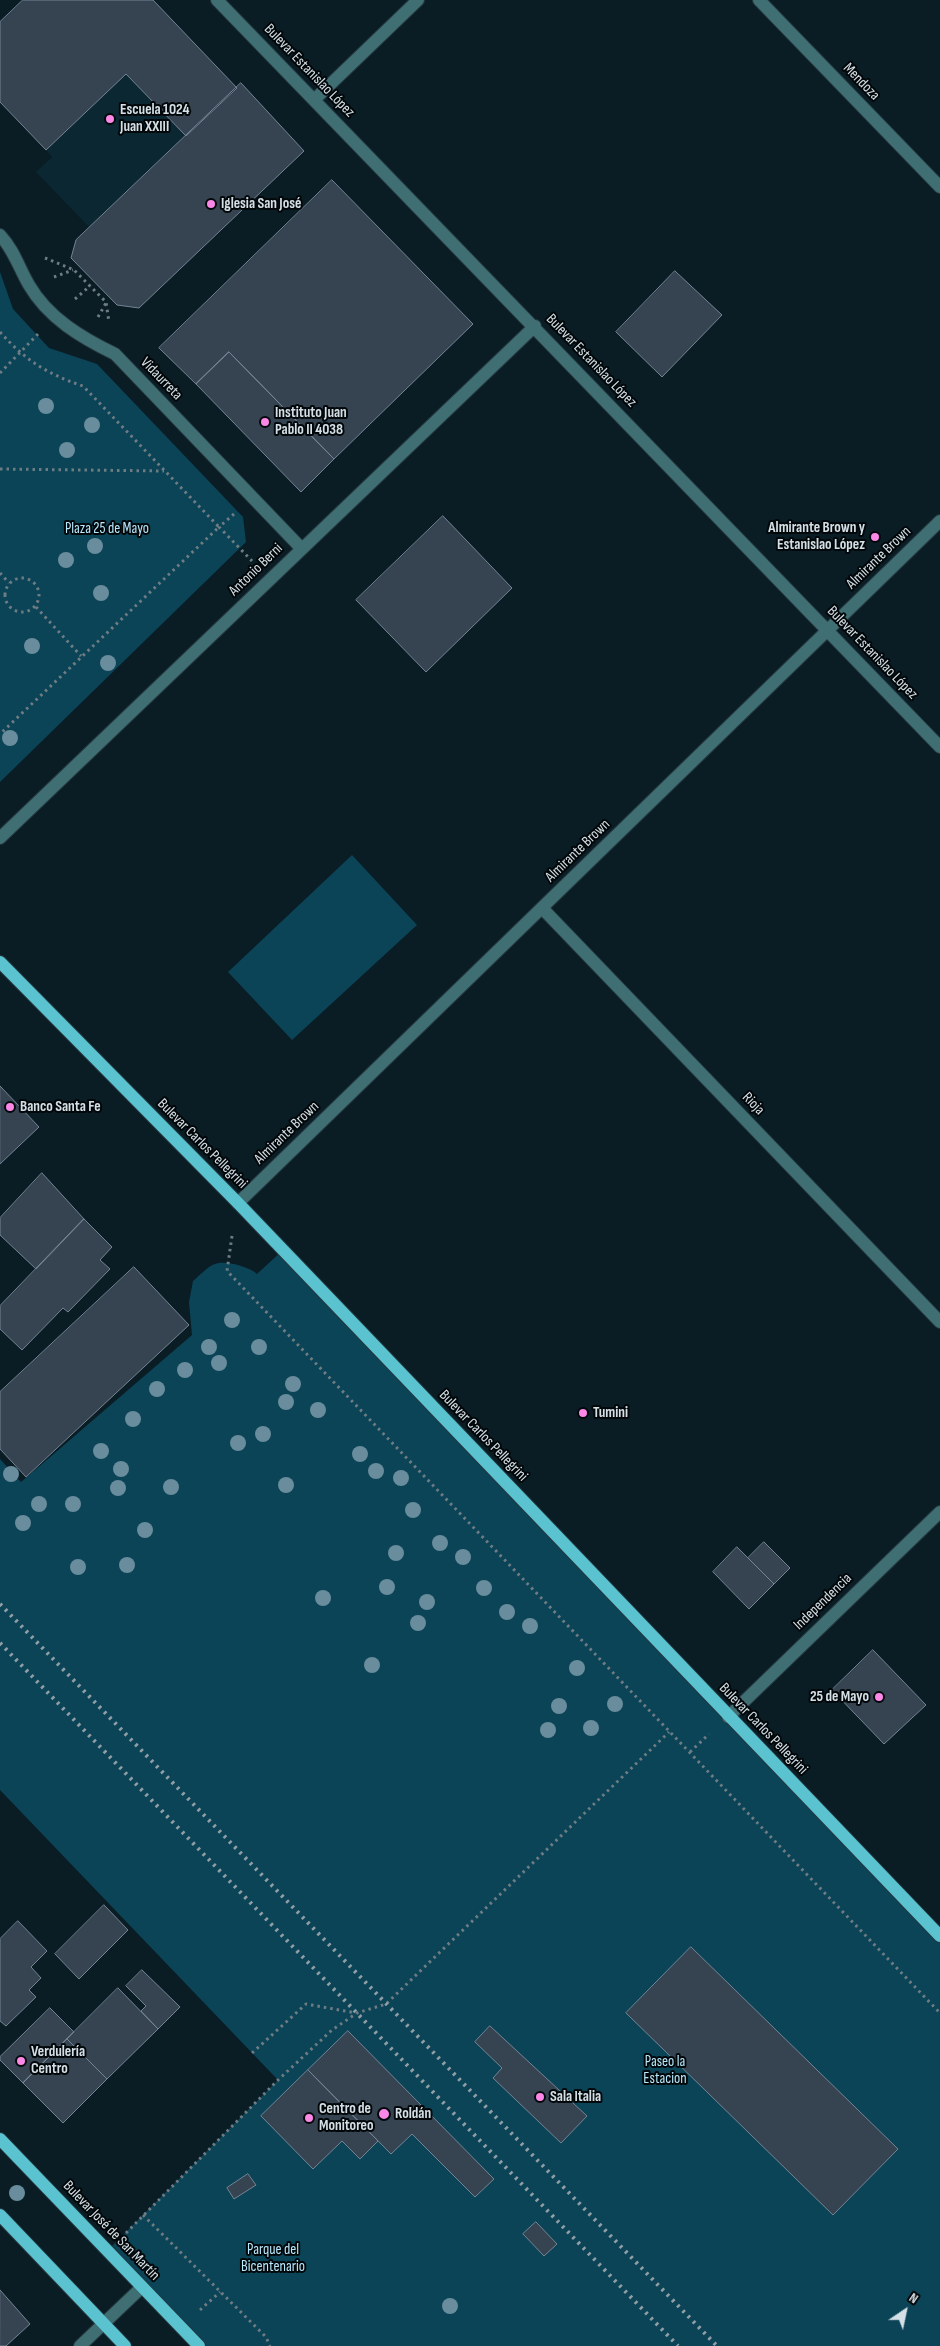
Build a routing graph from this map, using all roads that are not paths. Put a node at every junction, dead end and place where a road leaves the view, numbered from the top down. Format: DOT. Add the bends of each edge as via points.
graph roads {
  1 [pos="217,0"];
  2 [pos="418,0"];
  3 [pos="759,0"];
  4 [pos="314,100"];
  5 [pos="940,187"];
  6 [pos="0,235"];
  7 [pos="535,326"];
  8 [pos="940,522"];
  9 [pos="302,549"];
  10 [pos="828,630"];
  11 [pos="940,747"];
  12 [pos="0,838"];
  13 [pos="542,908"];
  14 [pos="0,962"];
  15 [pos="238,1203"];
  16 [pos="940,1322"];
  17 [pos="940,1512"];
  18 [pos="728,1717"];
  19 [pos="940,1936"];
  20 [pos="0,2139"];
  21 [pos="0,2216"];
  22 [pos="142,2287"];
  23 [pos="103,2324"];
  24 [pos="80,2346"];
  25 [pos="125,2346"];
  26 [pos="199,2346"];
  1 -- 4 [label="street, Bulevar Estanislao López"];
  2 -- 4 [label="street"];
  3 -- 5 [label="street, Mendoza"];
  4 -- 7 [label="street, Bulevar Estanislao López"];
  6 -- 9 [label="street, Vidaurreta" via="9,245 30,286 55,317 86,340 115,354"];
  7 -- 9 [label="street, Antonio Berni"];
  7 -- 10 [label="street, Bulevar Estanislao López"];
  8 -- 10 [label="street, Almirante Brown"];
  9 -- 12 [label="street, Antonio Berni"];
  10 -- 11 [label="street, Bulevar Estanislao López"];
  10 -- 13 [label="street, Almirante Brown"];
  13 -- 15 [label="street, Almirante Brown"];
  13 -- 16 [label="street, Rioja"];
  14 -- 15 [label="main road, Bulevar Carlos Pellegrini"];
  15 -- 18 [label="main road, Bulevar Carlos Pellegrini"];
  17 -- 18 [label="street, Independencia"];
  18 -- 19 [label="main road, Bulevar Carlos Pellegrini"];
  20 -- 22 [label="main road, Bulevar José de San Martín"];
  21 -- 23 [label="main road"];
  22 -- 23 [label="street"];
  22 -- 26 [label="main road, Bulevar José de San Martín"];
  23 -- 24 [label="street"];
  23 -- 25 [label="main road"];
}
